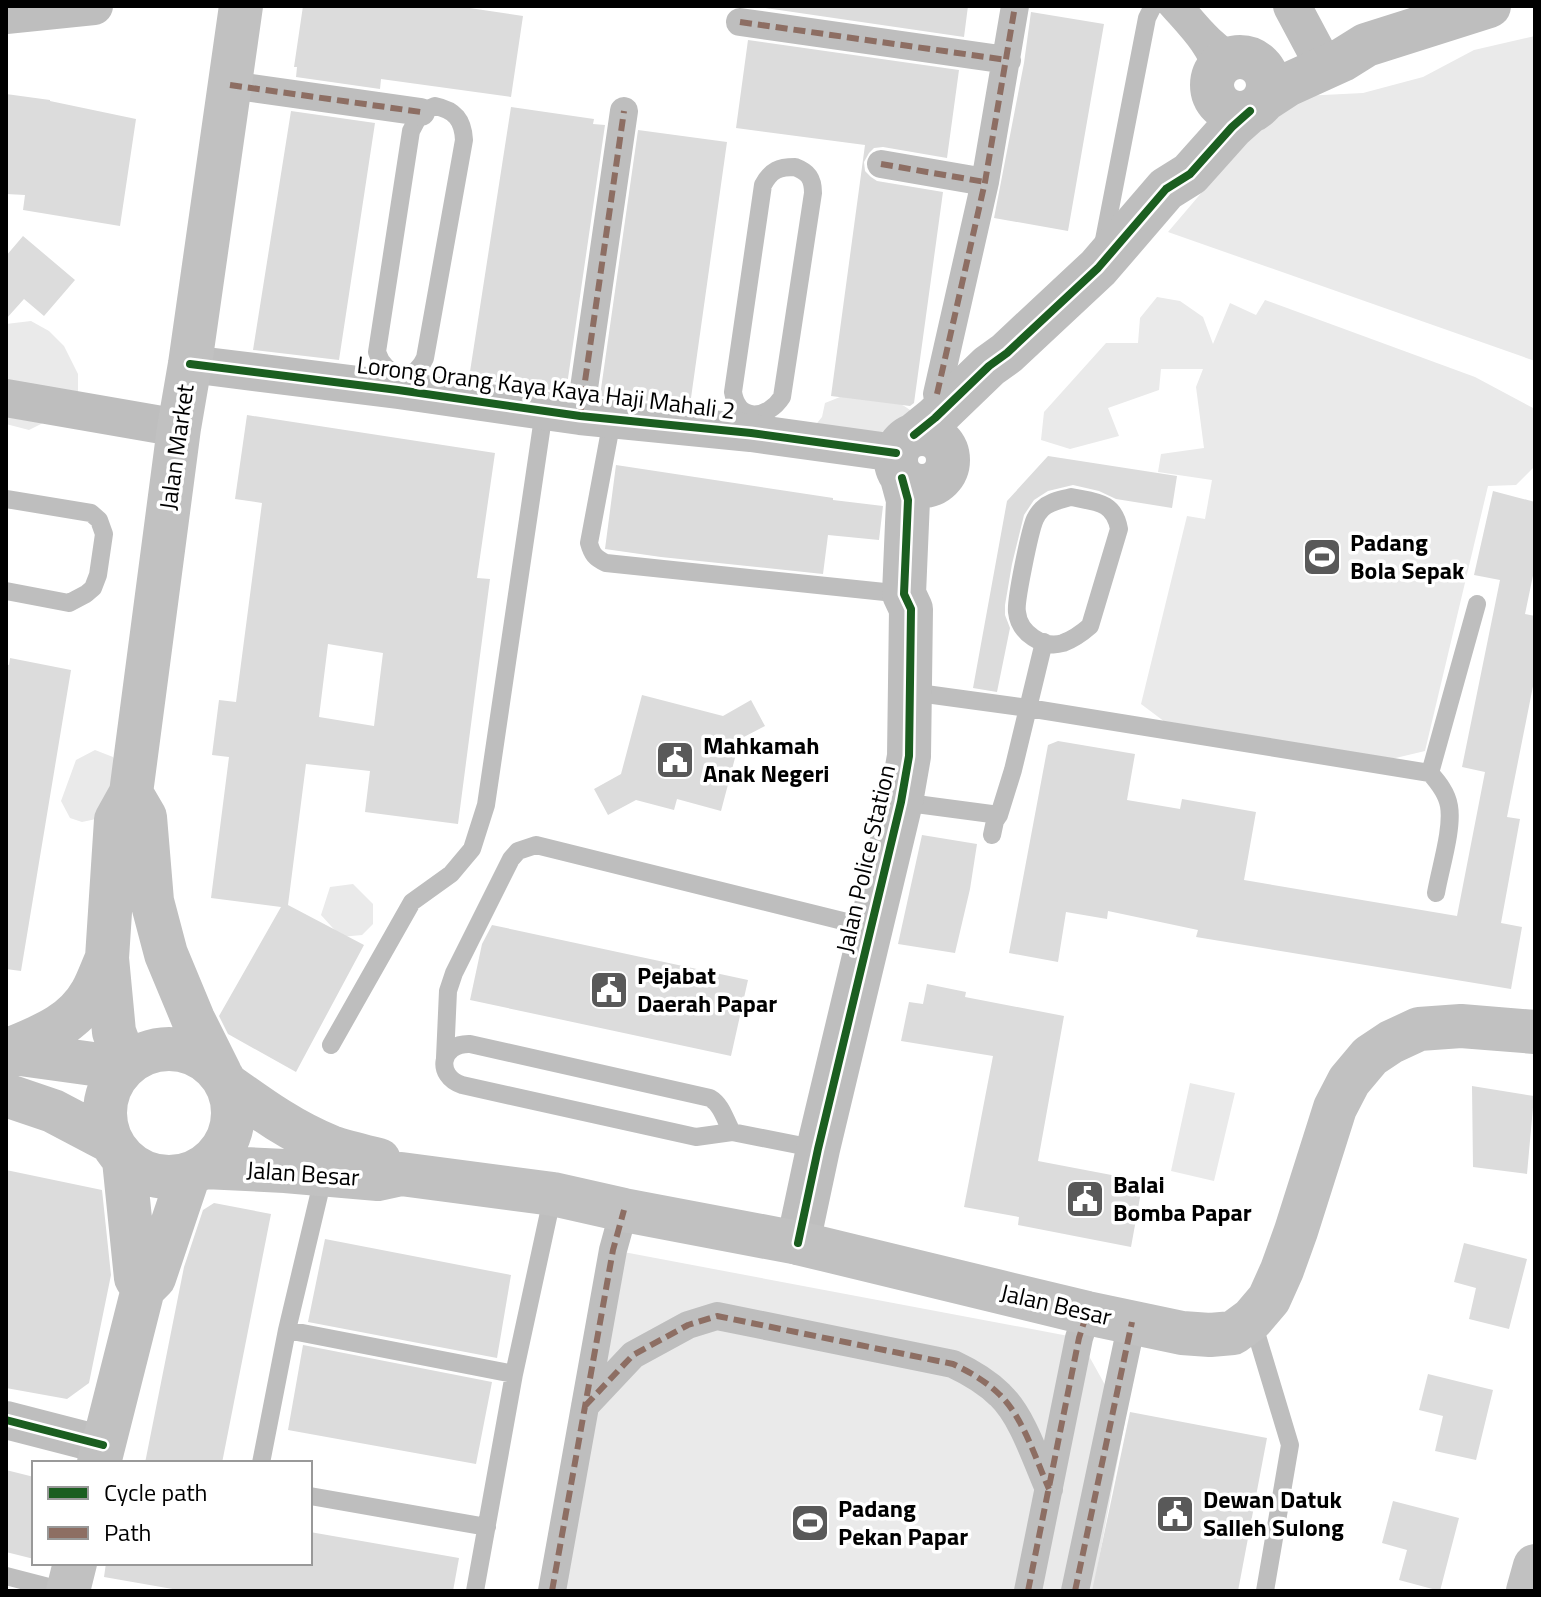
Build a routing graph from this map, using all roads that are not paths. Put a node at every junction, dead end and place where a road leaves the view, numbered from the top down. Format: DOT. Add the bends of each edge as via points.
graph roads {
  1 [pos="94,6"];
  2 [pos="241,6"];
  3 [pos="1015,6"];
  4 [pos="1153,6"];
  5 [pos="1166,6"];
  6 [pos="1186,6"];
  7 [pos="1292,6"];
  8 [pos="1489,6"];
  9 [pos="6,15"];
  10 [pos="740,22"];
  11 [pos="1366,45"];
  12 [pos="1316,51"];
  13 [pos="1007,60"];
  14 [pos="1239,83"];
  15 [pos="230,85"];
  16 [pos="624,111"];
  17 [pos="421,112"];
  18 [pos="881,164"];
  19 [pos="985,182"];
  20 [pos="1098,268"];
  21 [pos="190,364"];
  22 [pos="399,383"];
  23 [pos="937,394"];
  24 [pos="6,398"];
  25 [pos="579,416"];
  26 [pos="752,424"];
  27 [pos="179,428"];
  28 [pos="919,462"];
  29 [pos="6,499"];
  30 [pos="6,591"];
  31 [pos="907,602"];
  32 [pos="1477,604"];
  33 [pos="1044,642"];
  34 [pos="910,692"];
  35 [pos="1028,708"];
  36 [pos="1430,773"];
  37 [pos="131,793"];
  38 [pos="901,802"];
  39 [pos="999,815"];
  40 [pos="992,835"];
  41 [pos="1436,893"];
  42 [pos="871,928"];
  43 [pos="107,958"];
  44 [pos="1535,1032"];
  45 [pos="331,1045"];
  46 [pos="6,1052"];
  47 [pos="445,1058"];
  48 [pos="124,1066"];
  49 [pos="224,1079"];
  50 [pos="6,1095"];
  51 [pos="728,1124"];
  52 [pos="818,1149"];
  53 [pos="117,1151"];
  54 [pos="196,1171"];
  55 [pos="324,1174"];
  56 [pos="401,1174"];
  57 [pos="553,1194"];
  58 [pos="624,1210"];
  59 [pos="798,1243"];
  60 [pos="143,1289"];
  61 [pos="1087,1313"];
  62 [pos="1252,1319"];
  63 [pos="1132,1322"];
  64 [pos="287,1330"];
  65 [pos="514,1374"];
  66 [pos="585,1406"];
  67 [pos="6,1420"];
  68 [pos="6,1445"];
  69 [pos="95,1457"];
  70 [pos="261,1461"];
  71 [pos="1049,1489"];
  72 [pos="312,1496"];
  73 [pos="487,1527"];
  74 [pos="74,1565"];
  75 [pos="1535,1566"];
  76 [pos="6,1576"];
  77 [pos="66,1591"];
  78 [pos="475,1591"];
  79 [pos="552,1591"];
  80 [pos="1028,1591"];
  81 [pos="1075,1591"];
  82 [pos="1265,1591"];
  83 [pos="1528,1591"];
  1 -- 9 [label="street"];
  2 -- 15 [label="main road, Jalan Market"];
  3 -- 13 [label="street"];
  4 -- 20 [label="lane"];
  5 -- 14 [label="lane" via="1210,63"];
  6 -- 14 [label="lane" via="1227,49"];
  7 -- 12 [label="street"];
  8 -- 11 [label="street"];
  10 -- 13 [label="street"];
  11 -- 12 [label="street"];
  11 -- 14 [label="street, Jalan Police Station" via="1287,85"];
  12 -- 14 [label="street" via="1279,62"];
  13 -- 19 [label="street"];
  14 -- 20 [label="street, Jalan Police Station" via="1232,127 1190,174 1166,189"];
  15 -- 17 [label="street"];
  15 -- 21 [label="main road, Jalan Market"];
  16 -- 25 [label="street"];
  17 -- 22 [label="lane" via="411,131 377,352"];
  17 -- 22 [label="lane" via="435,106 451,112 463,127 464,140 425,358"];
  18 -- 19 [label="street"];
  19 -- 23 [label="street"];
  20 -- 28 [label="street, Jalan Police Station" via="1007,353 953,443"];
  21 -- 22 [label="street, Lorong Orang Kaya Kaya Haji Mahali 2"];
  21 -- 27 [label="main road, Jalan Market"];
  22 -- 25 [label="street, Lorong Orang Kaya Kaya Haji Mahali 2"];
  24 -- 27 [label="street"];
  25 -- 26 [label="street, Lorong Orang Kaya Kaya Haji Mahali 2"];
  25 -- 31 [label="lane" via="589,543 599,560"];
  25 -- 45 [label="lane" via="472,849 451,874 412,902"];
  26 -- 26 [label="lane" via="734,402 733,392 763,185 774,170 795,167 810,176 813,193 782,397"];
  26 -- 28 [label="street, Lorong Orang Kaya Kaya Haji Mahali 2"];
  27 -- 37 [label="main road, Jalan Market"];
  28 -- 31 [label="street, Jalan Police Station" via="929,498 919,594"];
  29 -- 30 [label="lane" via="91,513 104,534 98,575 86,594 69,603"];
  31 -- 34 [label="street, Jalan Police Station"];
  32 -- 36 [label="lane"];
  33 -- 33 [label="lane" via="1028,636 1016,610 1035,519 1054,501 1071,497 1099,503 1111,509 1119,529 1090,626 1060,644"];
  33 -- 35 [label="lane"];
  34 -- 35 [label="lane"];
  34 -- 38 [label="street, Jalan Police Station" via="909,756"];
  35 -- 36 [label="lane"];
  35 -- 39 [label="lane"];
  36 -- 41 [label="lane" via="1449,804"];
  37 -- 43 [label="main road, Jalan Market" via="116,820"];
  37 -- 49 [label="main road" via="145,817 152,901 166,954"];
  38 -- 39 [label="lane"];
  38 -- 42 [label="street, Jalan Police Station"];
  39 -- 40 [label="lane"];
  42 -- 47 [label="lane" via="536,845 511,859 454,973 448,991"];
  42 -- 52 [label="street, Jalan Police Station"];
  43 -- 46 [label="main road" via="73,1017"];
  43 -- 48 [label="main road, Jalan Market" via="114,1032"];
  44 -- 62 [label="main road" via="1461,1026 1419,1029 1370,1056 1335,1108 1282,1270 1269,1299"];
  46 -- 48 [label="main road"];
  47 -- 51 [label="lane" via="453,1047 470,1044 710,1098"];
  47 -- 51 [label="lane" via="448,1074 462,1085 696,1137 710,1136"];
  48 -- 49 [label="main road" via="141,1055 175,1048 208,1060"];
  48 -- 53 [label="main road" via="110,1085 105,1104 105,1123"];
  49 -- 54 [label="main road" via="234,1108 231,1131 221,1151"];
  49 -- 56 [label="main road, Jalan Besar" via="297,1131 384,1162"];
  50 -- 53 [label="main road" via="53,1111"];
  51 -- 52 [label="lane"];
  52 -- 59 [label="street, Jalan Police Station"];
  53 -- 54 [label="main road" via="144,1173 166,1178"];
  53 -- 60 [label="main road" via="136,1278"];
  54 -- 55 [label="main road, Jalan Besar"];
  54 -- 60 [label="main road" via="154,1278"];
  55 -- 56 [label="main road, Jalan Besar" via="378,1179"];
  55 -- 64 [label="lane"];
  56 -- 57 [label="main road, Jalan Besar"];
  57 -- 58 [label="main road, Jalan Besar"];
  57 -- 65 [label="lane"];
  58 -- 59 [label="main road, Jalan Besar"];
  58 -- 66 [label="street"];
  59 -- 61 [label="main road, Jalan Besar"];
  60 -- 69 [label="main road"];
  61 -- 63 [label="main road, Jalan Besar"];
  61 -- 71 [label="street"];
  62 -- 63 [label="main road, Jalan Besar" via="1233,1333 1210,1335"];
  62 -- 82 [label="lane" via="1290,1445"];
  63 -- 81 [label="street"];
  64 -- 65 [label="lane"];
  64 -- 70 [label="lane"];
  65 -- 73 [label="lane"];
  66 -- 71 [label="street" via="633,1355 688,1325 717,1316 953,1364 975,1375 1001,1395 1018,1419"];
  66 -- 79 [label="street"];
  67 -- 69 [label="street"];
  68 -- 69 [label="street"];
  71 -- 80 [label="street"];
  72 -- 73 [label="lane"];
  73 -- 78 [label="lane"];
  74 -- 77 [label="main road"];
  75 -- 83 [label="main road"];
  76 -- 77 [label="lane"];
}
